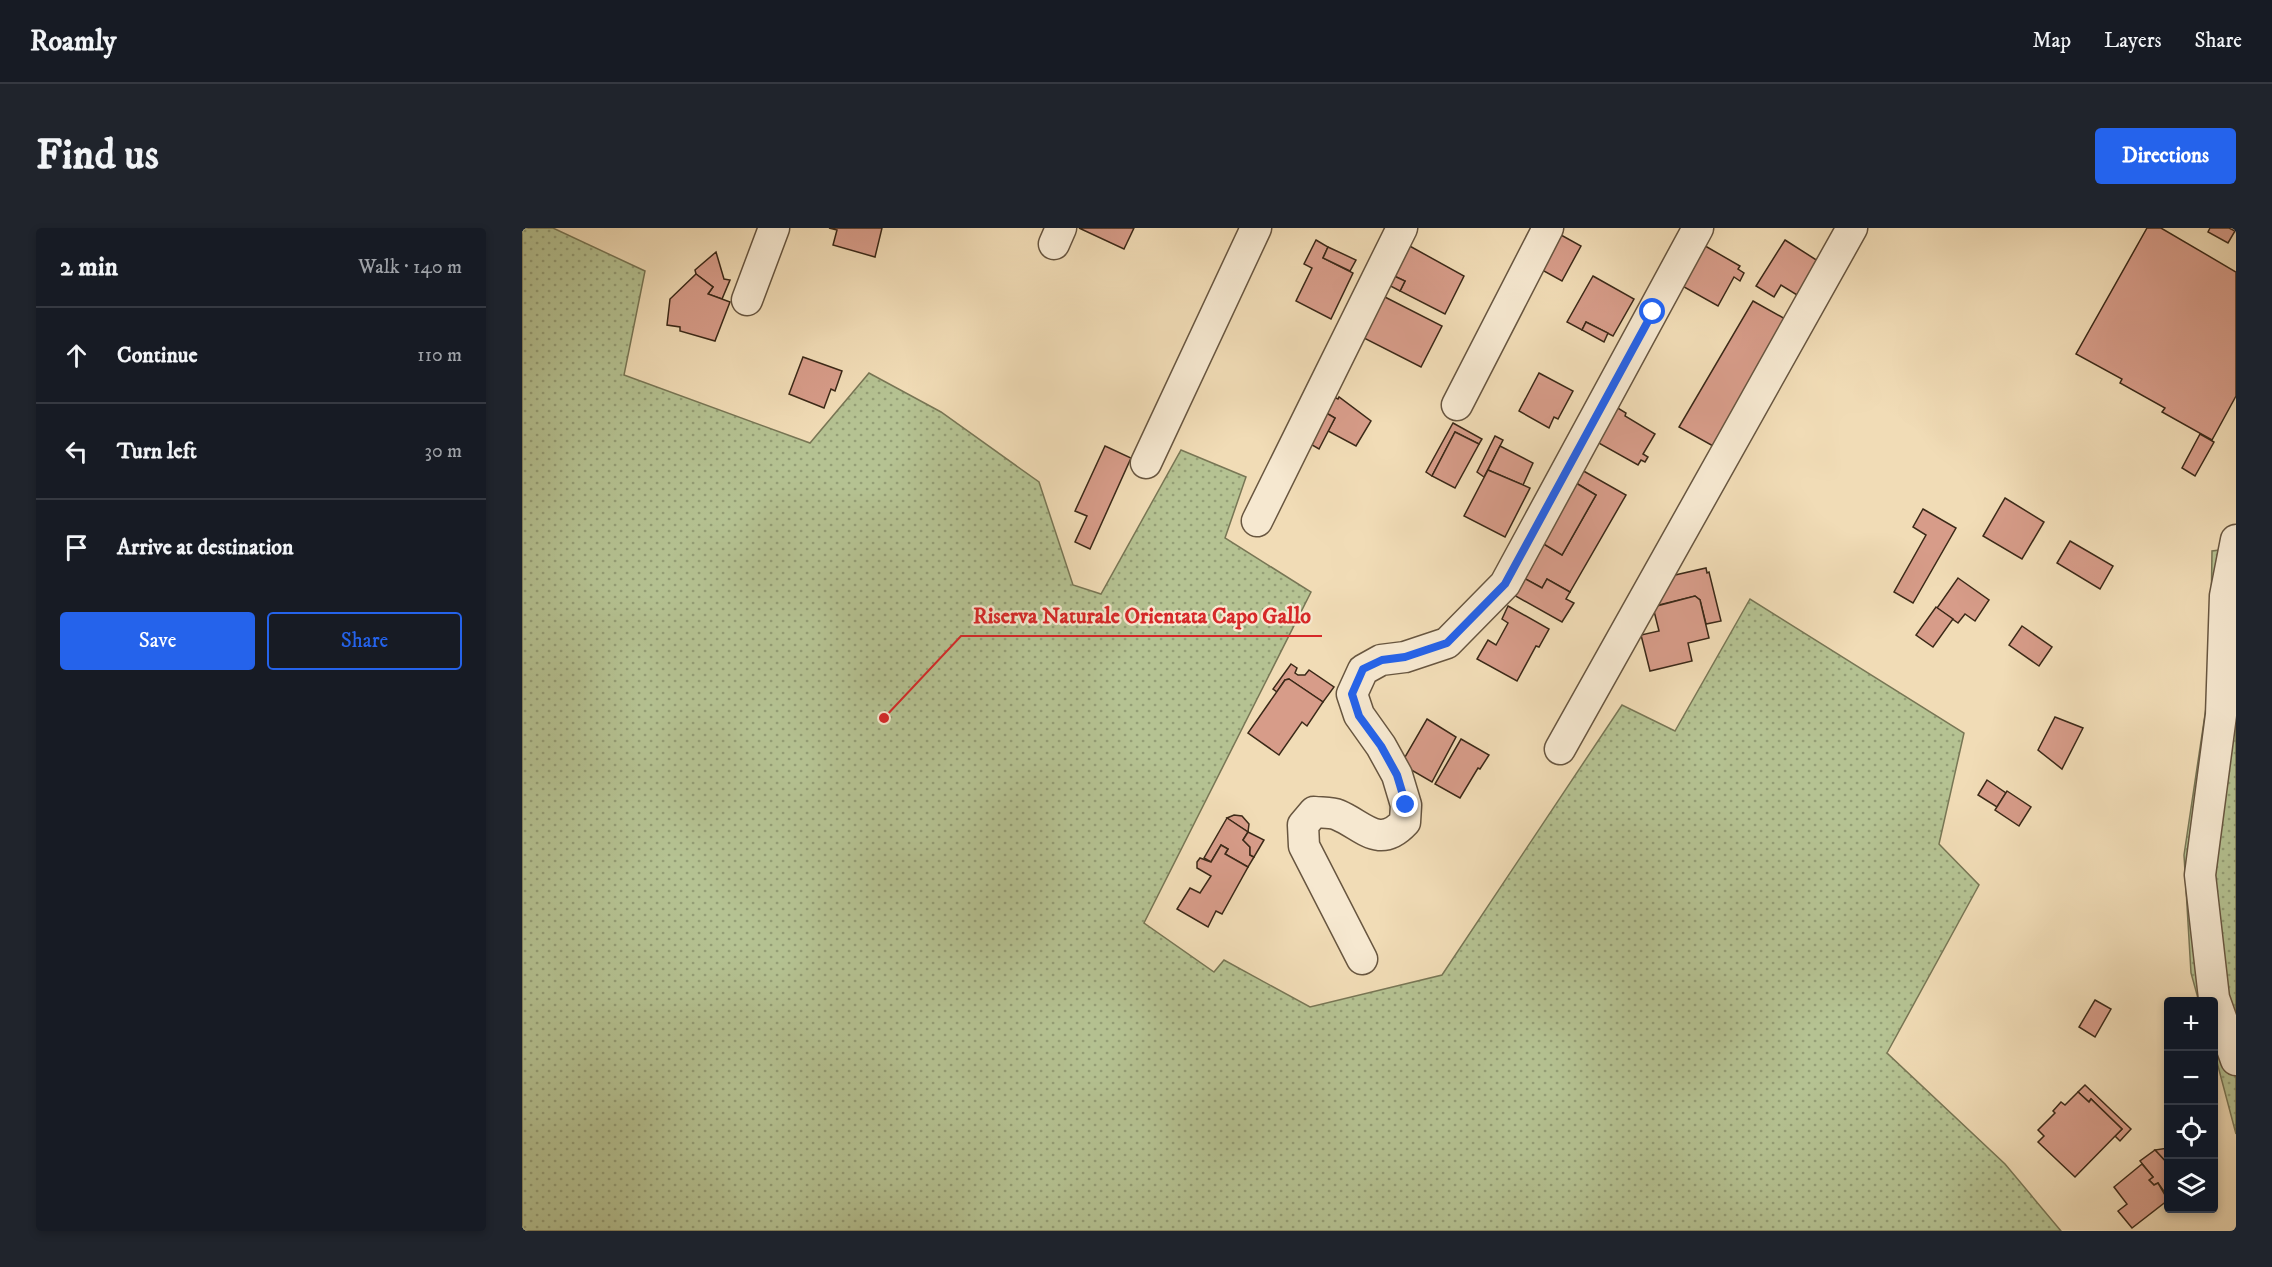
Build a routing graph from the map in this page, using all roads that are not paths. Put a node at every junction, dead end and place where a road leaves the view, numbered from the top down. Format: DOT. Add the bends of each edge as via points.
graph roads {
  1 [pos="774,228"];
  2 [pos="1256,228"];
  3 [pos="1402,228"];
  4 [pos="1548,228"];
  5 [pos="1698,228"];
  6 [pos="1852,228"];
  7 [pos="747,300"];
  8 [pos="1457,405"];
  9 [pos="1146,463"];
  10 [pos="1257,521"];
  11 [pos="2236,540"];
  12 [pos="1560,749"];
  13 [pos="1362,959"];
  14 [pos="2236,1060"];
  1 -- 7 [label="street"];
  2 -- 9 [label="street"];
  3 -- 10 [label="street"];
  4 -- 8 [label="street"];
  5 -- 13 [label="street" via="1505,584 1447,643 1363,669 1352,694 1359,716 1397,775 1406,805 1406,822 1387,835 1372,834 1336,814 1314,813 1303,825 1304,846"];
  6 -- 12 [label="street"];
  11 -- 14 [label="street" via="2225,596 2221,715 2200,875 2214,998"];
}
